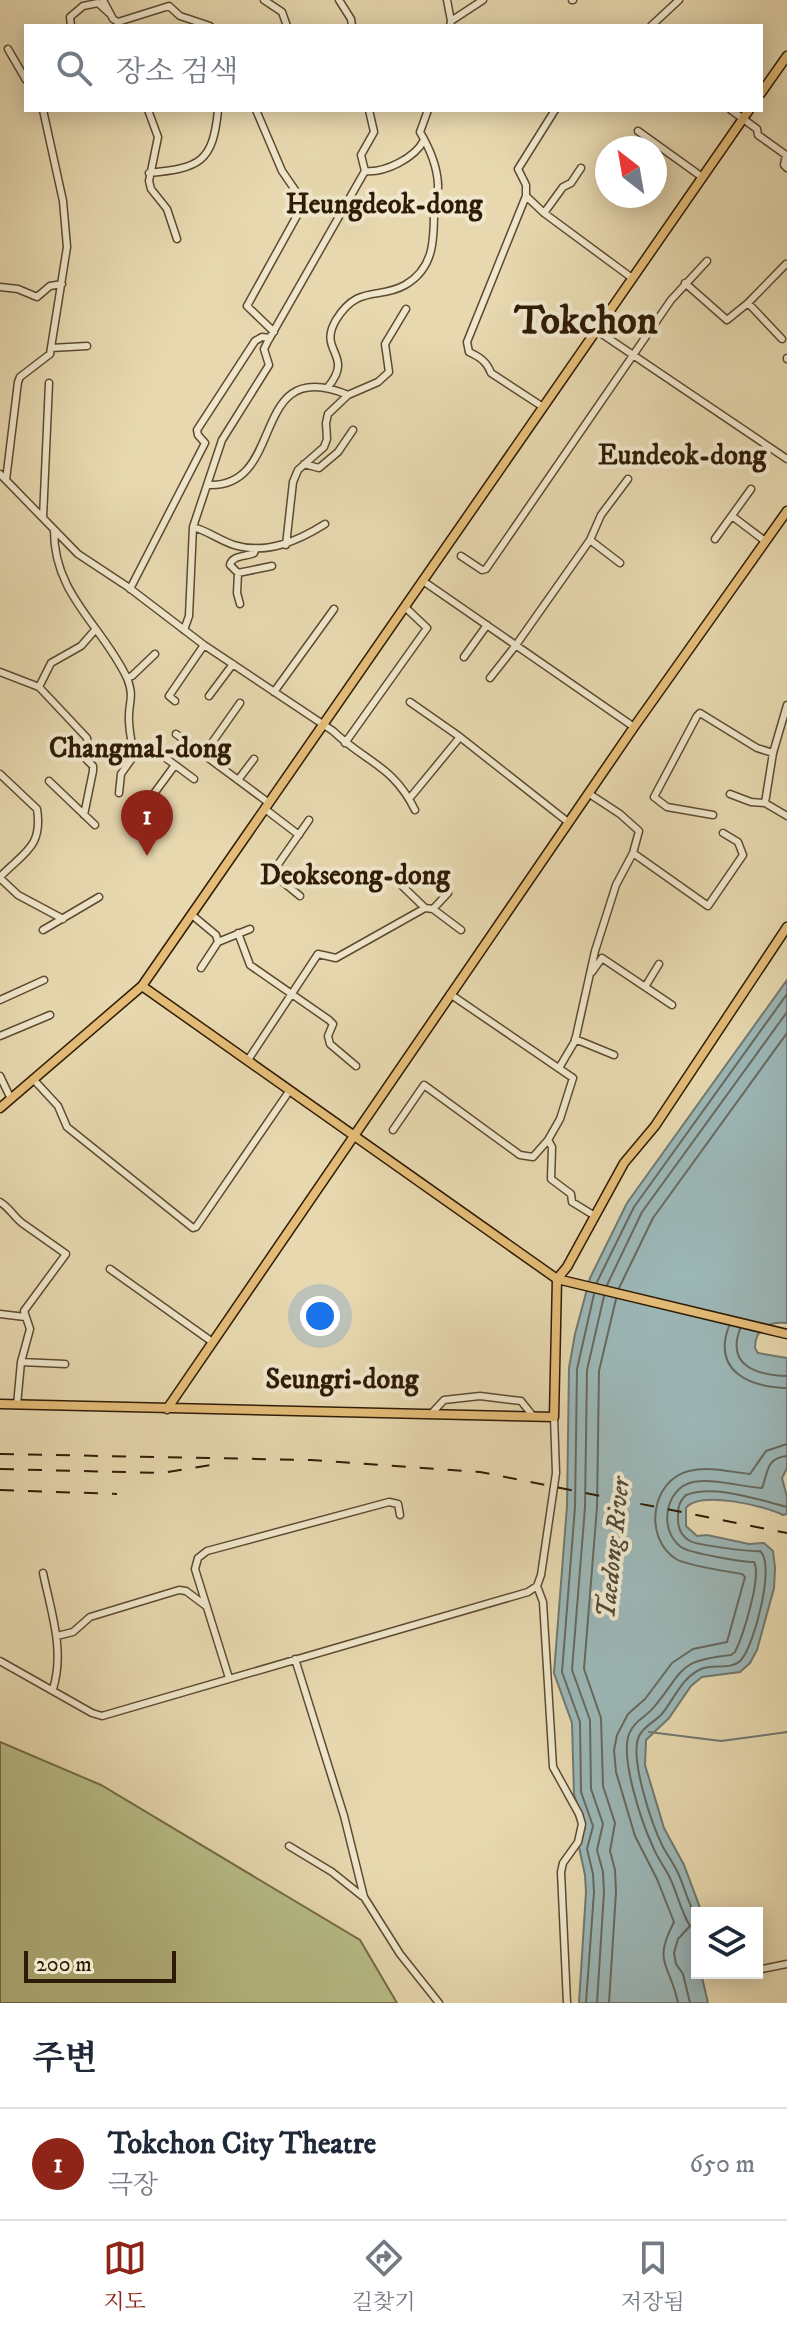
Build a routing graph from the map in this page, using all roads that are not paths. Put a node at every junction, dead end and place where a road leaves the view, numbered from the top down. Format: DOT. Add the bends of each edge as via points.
graph roads {
  1 [pos="103,0"];
  2 [pos="264,0"];
  3 [pos="339,0"];
  4 [pos="447,0"];
  5 [pos="483,0"];
  6 [pos="679,0"];
  7 [pos="110,14"];
  8 [pos="450,23"];
  9 [pos="71,24"];
  10 [pos="204,24"];
  11 [pos="286,24"];
  12 [pos="352,24"];
  13 [pos="653,24"];
  14 [pos="8,49"];
  15 [pos="787,56"];
  16 [pos="24,77"];
  17 [pos="763,90"];
  18 [pos="43,112"];
  19 [pos="149,112"];
  20 [pos="218,112"];
  21 [pos="257,112"];
  22 [pos="369,112"];
  23 [pos="427,112"];
  24 [pos="554,112"];
  25 [pos="734,112"];
  26 [pos="748,112"];
  27 [pos="743,119"];
  28 [pos="638,131"];
  29 [pos="424,139"];
  30 [pos="581,168"];
  31 [pos="787,168"];
  32 [pos="365,171"];
  33 [pos="149,173"];
  34 [pos="702,177"];
  35 [pos="526,196"];
  36 [pos="544,213"];
  37 [pos="177,239"];
  38 [pos="707,261"];
  39 [pos="786,264"];
  40 [pos="632,278"];
  41 [pos="685,283"];
  42 [pos="62,284"];
  43 [pos="0,287"];
  44 [pos="748,303"];
  45 [pos="406,309"];
  46 [pos="596,330"];
  47 [pos="272,335"];
  48 [pos="782,339"];
  49 [pos="87,346"];
  50 [pos="51,348"];
  51 [pos="634,355"];
  52 [pos="49,383"];
  53 [pos="328,387"];
  54 [pos="348,395"];
  55 [pos="543,407"];
  56 [pos="353,430"];
  57 [pos="787,459"];
  58 [pos="304,464"];
  59 [pos="0,474"];
  60 [pos="628,479"];
  61 [pos="6,480"];
  62 [pos="208,485"];
  63 [pos="751,489"];
  64 [pos="787,511"];
  65 [pos="732,516"];
  66 [pos="43,518"];
  67 [pos="325,524"];
  68 [pos="193,527"];
  69 [pos="54,531"];
  70 [pos="715,539"];
  71 [pos="590,540"];
  72 [pos="765,541"];
  73 [pos="286,545"];
  74 [pos="256,548"];
  75 [pos="461,556"];
  76 [pos="620,563"];
  77 [pos="272,566"];
  78 [pos="238,573"];
  79 [pos="423,581"];
  80 [pos="130,589"];
  81 [pos="240,604"];
  82 [pos="405,607"];
  83 [pos="334,609"];
  84 [pos="487,625"];
  85 [pos="95,630"];
  86 [pos="184,630"];
  87 [pos="204,645"];
  88 [pos="516,645"];
  89 [pos="155,654"];
  90 [pos="464,657"];
  91 [pos="233,664"];
  92 [pos="0,672"];
  93 [pos="127,678"];
  94 [pos="490,678"];
  95 [pos="39,687"];
  96 [pos="274,692"];
  97 [pos="209,696"];
  98 [pos="175,701"];
  99 [pos="410,702"];
  100 [pos="240,703"];
  101 [pos="787,705"];
  102 [pos="324,725"];
  103 [pos="634,727"];
  104 [pos="176,734"];
  105 [pos="460,737"];
  106 [pos="345,743"];
  107 [pos="162,748"];
  108 [pos="773,753"];
  109 [pos="204,754"];
  110 [pos="254,759"];
  111 [pos="175,765"];
  112 [pos="0,774"];
  113 [pos="194,779"];
  114 [pos="238,780"];
  115 [pos="49,781"];
  116 [pos="119,793"];
  117 [pos="588,793"];
  118 [pos="730,794"];
  119 [pos="150,799"];
  120 [pos="409,799"];
  121 [pos="765,803"];
  122 [pos="267,806"];
  123 [pos="415,810"];
  124 [pos="84,815"];
  125 [pos="713,815"];
  126 [pos="787,816"];
  127 [pos="309,820"];
  128 [pos="568,822"];
  129 [pos="95,825"];
  130 [pos="723,833"];
  131 [pos="299,835"];
  132 [pos="633,853"];
  133 [pos="0,875"];
  134 [pos="394,878"];
  135 [pos="448,893"];
  136 [pos="300,896"];
  137 [pos="99,897"];
  138 [pos="429,908"];
  139 [pos="192,915"];
  140 [pos="63,919"];
  141 [pos="787,927"];
  142 [pos="250,929"];
  143 [pos="43,930"];
  144 [pos="461,930"];
  145 [pos="238,933"];
  146 [pos="218,942"];
  147 [pos="659,964"];
  148 [pos="201,968"];
  149 [pos="590,975"];
  150 [pos="44,980"];
  151 [pos="142,986"];
  152 [pos="645,987"];
  153 [pos="291,992"];
  154 [pos="450,994"];
  155 [pos="0,1000"];
  156 [pos="672,1005"];
  157 [pos="50,1015"];
  158 [pos="1,1033"];
  159 [pos="575,1039"];
  160 [pos="614,1055"];
  161 [pos="248,1060"];
  162 [pos="356,1066"];
  163 [pos="559,1068"];
  164 [pos="0,1076"];
  165 [pos="34,1080"];
  166 [pos="290,1090"];
  167 [pos="11,1099"];
  168 [pos="0,1108"];
  169 [pos="393,1130"];
  170 [pos="353,1135"];
  171 [pos="548,1140"];
  172 [pos="0,1202"];
  173 [pos="595,1216"];
  174 [pos="110,1269"];
  175 [pos="557,1279"];
  176 [pos="0,1314"];
  177 [pos="25,1317"];
  178 [pos="787,1334"];
  179 [pos="211,1341"];
  180 [pos="21,1362"];
  181 [pos="65,1364"];
  182 [pos="0,1404"];
  183 [pos="17,1405"];
  184 [pos="167,1409"];
  185 [pos="431,1414"];
  186 [pos="533,1416"];
  187 [pos="554,1417"];
  188 [pos="400,1515"];
  189 [pos="43,1573"];
  190 [pos="537,1586"];
  191 [pos="206,1607"];
  192 [pos="57,1636"];
  193 [pos="295,1659"];
  194 [pos="0,1661"];
  195 [pos="229,1678"];
  196 [pos="53,1689"];
  197 [pos="289,1846"];
  198 [pos="364,1897"];
  199 [pos="787,1964"];
  200 [pos="763,1969"];
  201 [pos="433,1996"];
  202 [pos="425,2003"];
  203 [pos="439,2003"];
  204 [pos="567,2003"];
  1 -- 7 [label="street"];
  2 -- 11 [label="street" via="282,12"];
  3 -- 12 [label="street"];
  4 -- 8 [label="street"];
  5 -- 8 [label="street"];
  6 -- 13 [label="street"];
  7 -- 9 [label="street" via="98,3 90,4 70,17"];
  7 -- 10 [label="street" via="118,22 169,6"];
  14 -- 16 [label="street"];
  15 -- 17 [label="main road"];
  18 -- 42 [label="street" via="67,226"];
  19 -- 33 [label="street" via="158,137"];
  20 -- 33 [label="street" via="204,158"];
  21 -- 47 [label="street" via="282,171 304,203 247,306"];
  22 -- 32 [label="street" via="374,132 361,155"];
  23 -- 29 [label="street" via="420,132"];
  24 -- 35 [label="street" via="518,169"];
  25 -- 27 [label="street"];
  26 -- 27 [label="main road"];
  27 -- 31 [label="street" via="786,155"];
  27 -- 34 [label="main road"];
  28 -- 34 [label="street"];
  29 -- 32 [label="street" via="418,149 384,169"];
  29 -- 53 [label="street" via="439,187 430,257 402,287 357,298 337,319 330,333 339,371"];
  30 -- 36 [label="street"];
  32 -- 47 [label="street"];
  33 -- 37 [label="street" via="151,189 167,209"];
  34 -- 40 [label="main road"];
  35 -- 36 [label="street"];
  35 -- 55 [label="street" via="467,349 491,373"];
  36 -- 40 [label="street"];
  38 -- 41 [label="street"];
  39 -- 44 [label="street"];
  40 -- 46 [label="main road"];
  41 -- 44 [label="street" via="723,319 731,319"];
  41 -- 51 [label="street"];
  42 -- 43 [label="street" via="37,297"];
  42 -- 50 [label="street"];
  44 -- 48 [label="street"];
  45 -- 54 [label="street" via="385,344 389,372"];
  46 -- 51 [label="street"];
  46 -- 55 [label="main road"];
  47 -- 62 [label="street" via="264,349 269,365 222,440"];
  47 -- 80 [label="street" via="255,341 197,430 205,443"];
  49 -- 50 [label="street"];
  50 -- 61 [label="street" via="47,359 20,377"];
  51 -- 57 [label="street"];
  51 -- 75 [label="street" via="486,569"];
  52 -- 66 [label="street"];
  53 -- 54 [label="street"];
  53 -- 62 [label="street" via="294,393 273,412 251,468 221,486"];
  54 -- 58 [label="street" via="328,414 324,447"];
  55 -- 79 [label="main road"];
  56 -- 58 [label="street" via="319,468"];
  58 -- 73 [label="street" via="293,482"];
  59 -- 61 [label="street"];
  60 -- 71 [label="street"];
  61 -- 66 [label="street"];
  62 -- 68 [label="street"];
  63 -- 65 [label="street"];
  64 -- 72 [label="main road"];
  65 -- 70 [label="street"];
  65 -- 72 [label="street"];
  66 -- 69 [label="street"];
  67 -- 73 [label="street"];
  68 -- 74 [label="street" via="237,546"];
  68 -- 86 [label="street"];
  69 -- 80 [label="street"];
  69 -- 85 [label="street" via="58,570"];
  71 -- 76 [label="street"];
  71 -- 88 [label="street"];
  72 -- 103 [label="main road"];
  73 -- 74 [label="street"];
  74 -- 78 [label="street" via="230,561"];
  77 -- 78 [label="street"];
  78 -- 81 [label="street"];
  79 -- 82 [label="main road"];
  79 -- 84 [label="street"];
  80 -- 86 [label="street"];
  82 -- 102 [label="main road"];
  82 -- 106 [label="street" via="427,628"];
  83 -- 96 [label="street"];
  84 -- 88 [label="street"];
  84 -- 90 [label="street"];
  85 -- 93 [label="street"];
  85 -- 95 [label="street" via="81,646 51,663"];
  86 -- 87 [label="street"];
  87 -- 91 [label="street"];
  87 -- 98 [label="street" via="169,696"];
  88 -- 94 [label="street"];
  88 -- 103 [label="street"];
  89 -- 93 [label="street"];
  91 -- 96 [label="street"];
  91 -- 97 [label="street"];
  92 -- 95 [label="street"];
  93 -- 116 [label="street" via="133,698 128,717 133,757 121,774"];
  95 -- 124 [label="street" via="87,738 84,757 93,771"];
  96 -- 102 [label="street"];
  99 -- 105 [label="street"];
  100 -- 109 [label="street"];
  101 -- 108 [label="street"];
  102 -- 106 [label="street"];
  102 -- 122 [label="main road"];
  103 -- 117 [label="main road"];
  104 -- 109 [label="street"];
  105 -- 120 [label="street"];
  105 -- 128 [label="street"];
  106 -- 120 [label="street" via="391,774"];
  107 -- 111 [label="street"];
  108 -- 121 [label="street"];
  108 -- 125 [label="street" via="700,713 697,716 654,797 667,807"];
  109 -- 114 [label="street"];
  110 -- 114 [label="street"];
  111 -- 113 [label="street"];
  111 -- 119 [label="street"];
  112 -- 133 [label="street" via="37,809 39,831"];
  114 -- 122 [label="street"];
  115 -- 124 [label="street"];
  117 -- 128 [label="main road"];
  117 -- 132 [label="street" via="639,831"];
  118 -- 121 [label="street"];
  120 -- 123 [label="street"];
  121 -- 126 [label="street"];
  122 -- 131 [label="street"];
  122 -- 139 [label="main road"];
  124 -- 129 [label="street"];
  127 -- 131 [label="street"];
  128 -- 154 [label="main road"];
  130 -- 132 [label="street" via="738,842 743,855 708,906"];
  131 -- 136 [label="street" via="272,873"];
  132 -- 149 [label="street" via="616,885"];
  133 -- 140 [label="street" via="18,895"];
  134 -- 138 [label="street"];
  135 -- 138 [label="street"];
  137 -- 140 [label="street"];
  138 -- 144 [label="street"];
  138 -- 153 [label="street" via="336,958 318,954"];
  139 -- 146 [label="street"];
  139 -- 151 [label="main road"];
  140 -- 143 [label="street"];
  141 -- 173 [label="main road" via="655,1126 624,1163"];
  142 -- 145 [label="street"];
  145 -- 146 [label="street"];
  145 -- 153 [label="street" via="250,965"];
  146 -- 148 [label="street"];
  147 -- 152 [label="street"];
  149 -- 152 [label="street" via="602,958"];
  149 -- 159 [label="street"];
  150 -- 155 [label="street"];
  151 -- 161 [label="main road"];
  151 -- 165 [label="main road"];
  152 -- 156 [label="street"];
  153 -- 161 [label="street"];
  153 -- 162 [label="street" via="333,1024 330,1044"];
  154 -- 163 [label="street"];
  154 -- 170 [label="main road"];
  157 -- 158 [label="street"];
  159 -- 160 [label="street"];
  159 -- 163 [label="street"];
  161 -- 166 [label="main road"];
  163 -- 171 [label="street" via="573,1078"];
  164 -- 167 [label="street"];
  165 -- 166 [label="street" via="58,1106 67,1127 193,1228"];
  165 -- 167 [label="main road"];
  166 -- 170 [label="main road"];
  167 -- 168 [label="main road"];
  169 -- 171 [label="street" via="424,1085 520,1155 533,1157"];
  170 -- 175 [label="main road"];
  170 -- 179 [label="main road"];
  171 -- 173 [label="street" via="551,1179 571,1194 572,1202"];
  172 -- 177 [label="street" via="66,1254 24,1311"];
  173 -- 175 [label="main road"];
  174 -- 179 [label="street"];
  175 -- 178 [label="main road"];
  175 -- 187 [label="main road"];
  176 -- 177 [label="street"];
  177 -- 180 [label="street" via="30,1329"];
  179 -- 184 [label="main road"];
  180 -- 181 [label="street"];
  180 -- 183 [label="street"];
  182 -- 183 [label="main road"];
  183 -- 184 [label="main road"];
  184 -- 185 [label="main road"];
  185 -- 186 [label="main road"];
  185 -- 186 [label="street" via="444,1400 480,1396 521,1401"];
  186 -- 187 [label="main road"];
  187 -- 190 [label="street" via="556,1473"];
  188 -- 191 [label="street" via="398,1504 389,1502 207,1551 195,1565"];
  189 -- 192 [label="street"];
  190 -- 193 [label="street"];
  190 -- 204 [label="street" via="543,1602 553,1767 582,1824 561,1872"];
  191 -- 192 [label="street" via="179,1590 90,1617 73,1632"];
  191 -- 195 [label="street"];
  192 -- 196 [label="street"];
  193 -- 195 [label="street"];
  193 -- 198 [label="street"];
  194 -- 196 [label="street"];
  195 -- 196 [label="street" via="102,1716"];
  197 -- 198 [label="street"];
  198 -- 201 [label="street"];
  199 -- 200 [label="street"];
  201 -- 202 [label="street"];
  201 -- 203 [label="street"];
}
